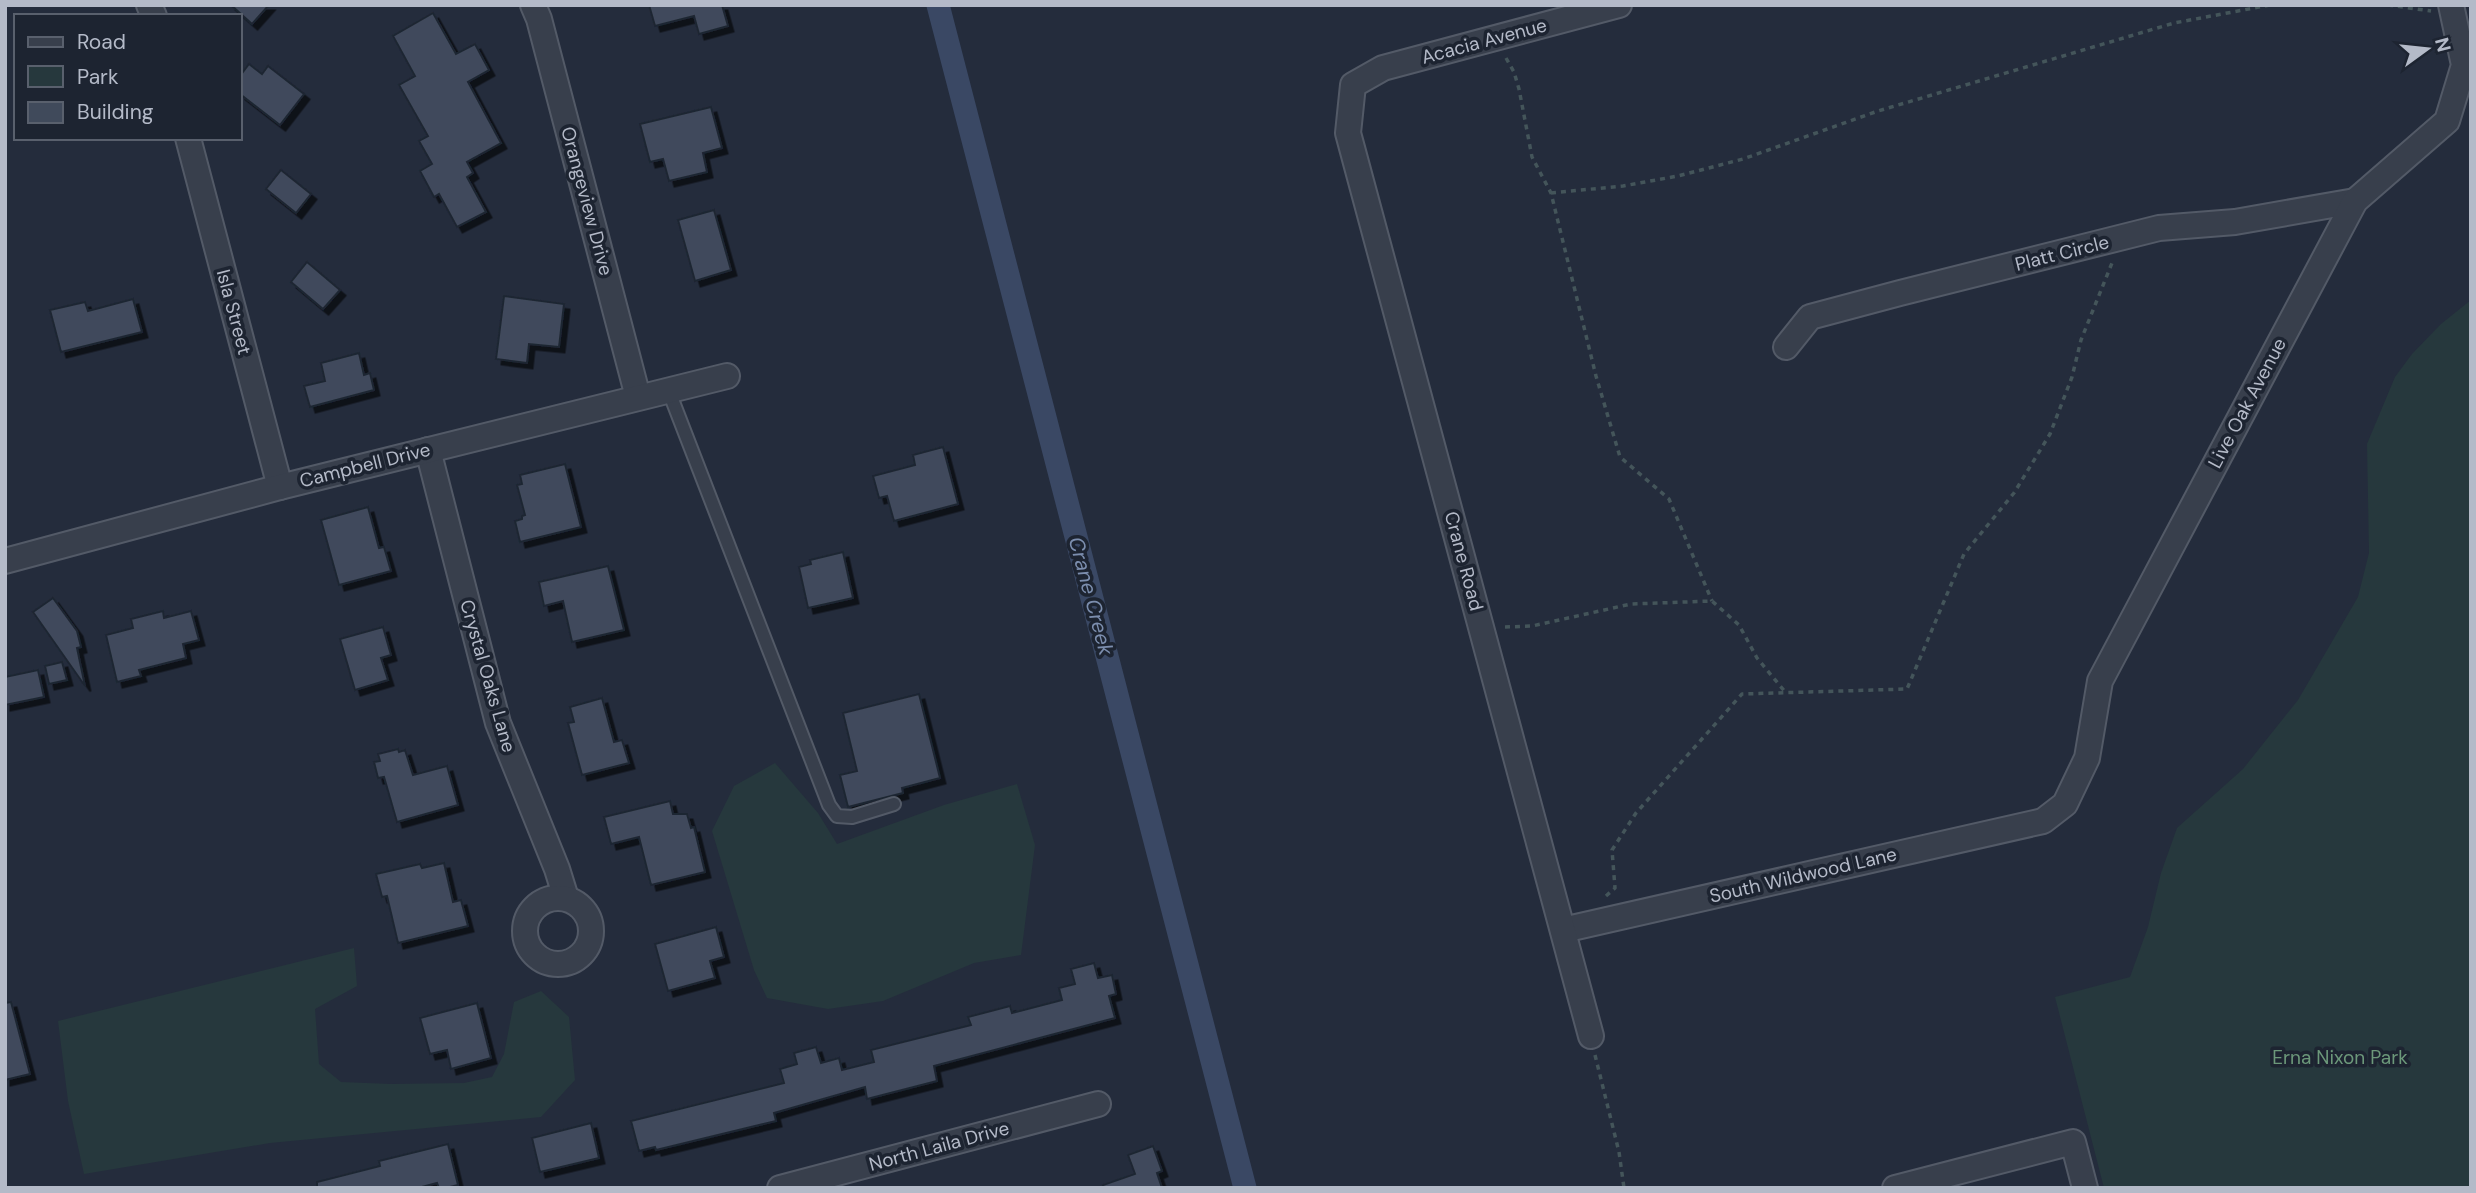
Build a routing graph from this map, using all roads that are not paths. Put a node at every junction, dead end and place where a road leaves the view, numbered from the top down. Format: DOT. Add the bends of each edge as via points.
graph roads {
  1 [pos="533,5"];
  2 [pos="1619,5"];
  3 [pos="2453,8"];
  4 [pos="1353,85"];
  5 [pos="189,140"];
  6 [pos="2355,201"];
  7 [pos="1786,347"];
  8 [pos="727,376"];
  9 [pos="668,389"];
  10 [pos="638,397"];
  11 [pos="428,450"];
  12 [pos="280,487"];
  13 [pos="5,561"];
  14 [pos="894,804"];
  15 [pos="2043,821"];
  16 [pos="566,898"];
  17 [pos="1563,930"];
  18 [pos="1591,1036"];
  19 [pos="1098,1104"];
  20 [pos="780,1188"];
  21 [pos="1895,1188"];
  22 [pos="2085,1188"];
  1 -- 10 [label="street, Orangeview Drive"];
  2 -- 4 [label="street, Acacia Avenue" via="1383,68"];
  3 -- 6 [label="street, Live Oak Avenue" via="2464,65 2447,121"];
  4 -- 17 [label="street, Crane Road" via="1348,133"];
  5 -- 12 [label="street, Isla Street"];
  6 -- 7 [label="street, Platt Circle" via="2235,222 2159,228 1810,317"];
  6 -- 15 [label="street, Live Oak Avenue" via="2100,681 2087,758 2065,804"];
  8 -- 9 [label="street, Campbell Drive"];
  9 -- 10 [label="street, Campbell Drive"];
  9 -- 14 [label="lane" via="829,805 837,816 852,817"];
  10 -- 11 [label="street, Campbell Drive"];
  11 -- 12 [label="street, Campbell Drive"];
  11 -- 16 [label="street, Crystal Oaks Lane" via="498,723"];
  12 -- 13 [label="street, Campbell Drive"];
  15 -- 17 [label="street, South Wildwood Lane"];
  17 -- 18 [label="street, Crane Road"];
  19 -- 20 [label="street, North Laila Drive"];
  21 -- 22 [label="street" via="2073,1142"];
}
